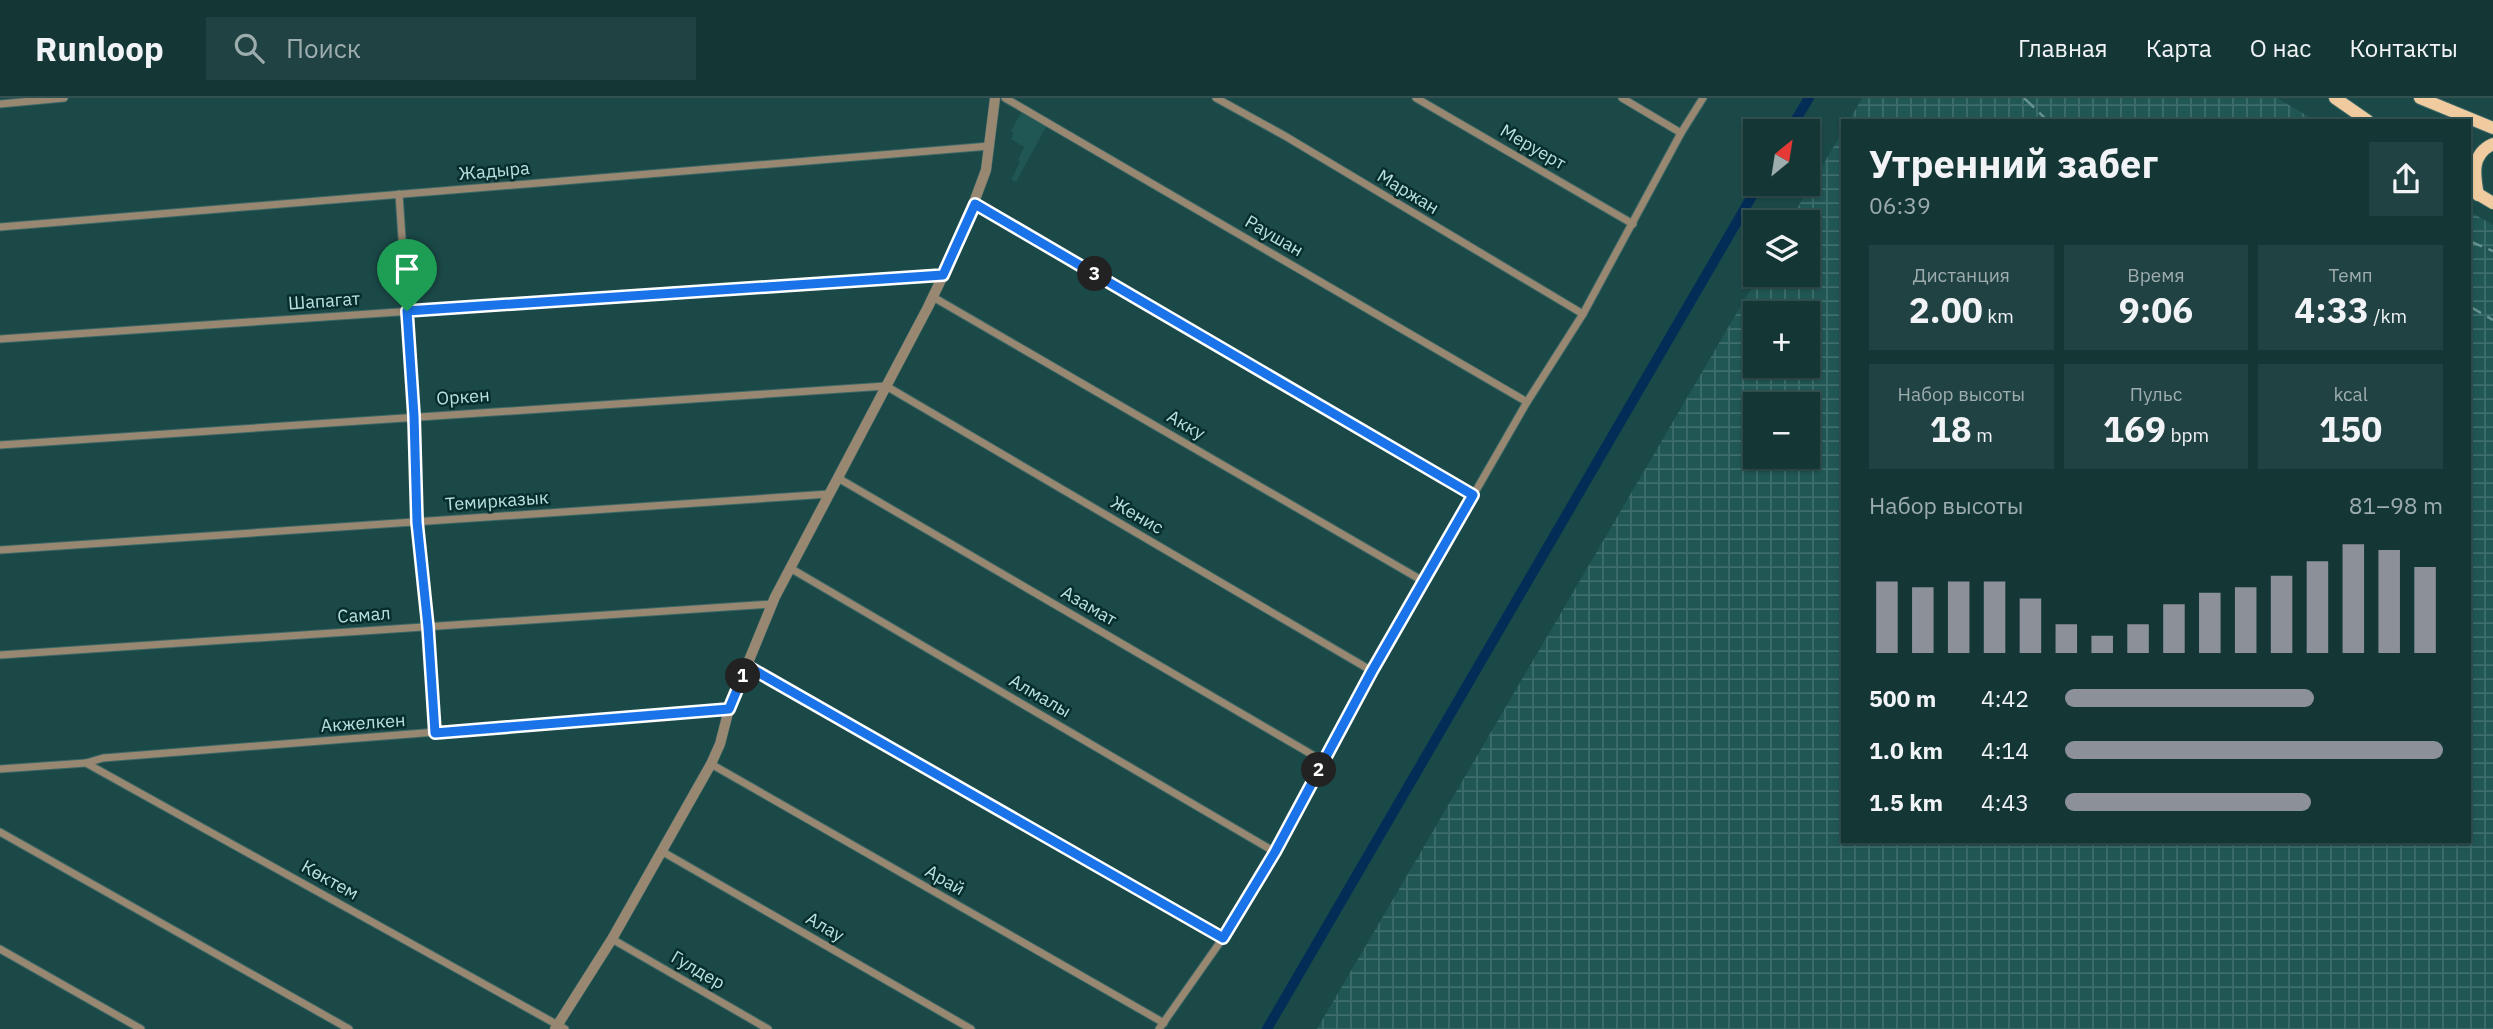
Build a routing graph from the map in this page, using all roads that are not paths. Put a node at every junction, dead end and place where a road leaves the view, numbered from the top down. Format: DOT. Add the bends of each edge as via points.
graph roads {
  1 [pos="64,98"];
  2 [pos="995,98"];
  3 [pos="1005,98"];
  4 [pos="1216,98"];
  5 [pos="1416,98"];
  6 [pos="1622,98"];
  7 [pos="1703,98"];
  8 [pos="2335,98"];
  9 [pos="2420,98"];
  10 [pos="0,104"];
  11 [pos="2365,119"];
  12 [pos="2493,128"];
  13 [pos="1681,134"];
  14 [pos="2493,144"];
  15 [pos="990,146"];
  16 [pos="2474,192"];
  17 [pos="399,194"];
  18 [pos="2493,203"];
  19 [pos="975,204"];
  20 [pos="1633,224"];
  21 [pos="0,227"];
  22 [pos="943,275"];
  23 [pos="933,297"];
  24 [pos="407,311"];
  25 [pos="1583,314"];
  26 [pos="0,339"];
  27 [pos="887,386"];
  28 [pos="1527,402"];
  29 [pos="414,416"];
  30 [pos="0,446"];
  31 [pos="838,478"];
  32 [pos="829,494"];
  33 [pos="1473,495"];
  34 [pos="417,522"];
  35 [pos="0,550"];
  36 [pos="790,568"];
  37 [pos="1423,581"];
  38 [pos="772,604"];
  39 [pos="428,627"];
  40 [pos="0,655"];
  41 [pos="747,666"];
  42 [pos="1372,671"];
  43 [pos="729,709"];
  44 [pos="435,733"];
  45 [pos="1324,761"];
  46 [pos="86,763"];
  47 [pos="711,764"];
  48 [pos="0,769"];
  49 [pos="0,832"];
  50 [pos="663,852"];
  51 [pos="1275,852"];
  52 [pos="1223,938"];
  53 [pos="612,939"];
  54 [pos="0,949"];
  55 [pos="1162,1026"];
  56 [pos="559,1028"];
  57 [pos="141,1029"];
  58 [pos="349,1029"];
  59 [pos="768,1029"];
  60 [pos="971,1029"];
  1 -- 10 [label="street"];
  2 -- 15 [label="street"];
  3 -- 28 [label="street, Раушан"];
  4 -- 25 [label="street, Маржан"];
  5 -- 20 [label="street, Меруерт"];
  6 -- 13 [label="street"];
  7 -- 13 [label="street"];
  8 -- 11 [label="main road"];
  9 -- 12 [label="main road"];
  13 -- 20 [label="street"];
  14 -- 16 [label="main road" via="2476,160"];
  15 -- 17 [label="street, Жадыра"];
  15 -- 19 [label="street"];
  16 -- 18 [label="main road"];
  17 -- 21 [label="street, Жадыра"];
  17 -- 24 [label="street"];
  19 -- 22 [label="street"];
  19 -- 33 [label="street"];
  20 -- 25 [label="street"];
  22 -- 23 [label="street"];
  22 -- 24 [label="street, Шапагат"];
  23 -- 27 [label="street"];
  23 -- 37 [label="street, Акку"];
  24 -- 26 [label="street, Шапагат"];
  24 -- 29 [label="street"];
  25 -- 28 [label="street"];
  27 -- 29 [label="street, Оркен"];
  27 -- 31 [label="street"];
  27 -- 42 [label="street, Женис"];
  28 -- 33 [label="street"];
  29 -- 30 [label="street, Оркен"];
  29 -- 34 [label="street"];
  31 -- 32 [label="street"];
  31 -- 45 [label="street, Азамат"];
  32 -- 34 [label="street, Темирказык"];
  32 -- 36 [label="street"];
  33 -- 37 [label="street"];
  34 -- 35 [label="street, Темирказык"];
  34 -- 39 [label="street"];
  36 -- 38 [label="street"];
  36 -- 51 [label="street, Алмалы"];
  37 -- 42 [label="street"];
  38 -- 39 [label="street, Самал"];
  38 -- 41 [label="street"];
  39 -- 40 [label="street, Самал"];
  39 -- 44 [label="street"];
  41 -- 43 [label="street"];
  41 -- 52 [label="street"];
  42 -- 45 [label="street"];
  43 -- 44 [label="street, Акжелкен"];
  43 -- 47 [label="street"];
  44 -- 46 [label="street, Акжелкен" via="103,758"];
  45 -- 51 [label="street"];
  46 -- 48 [label="street, Акжелкен"];
  46 -- 56 [label="street, Көктем"];
  47 -- 50 [label="street"];
  47 -- 55 [label="street, Арай"];
  49 -- 58 [label="street"];
  50 -- 53 [label="street"];
  50 -- 60 [label="street, Алау"];
  51 -- 52 [label="street"];
  52 -- 55 [label="street"];
  53 -- 56 [label="street"];
  53 -- 59 [label="street, Гулдер"];
  54 -- 57 [label="street"];
}
